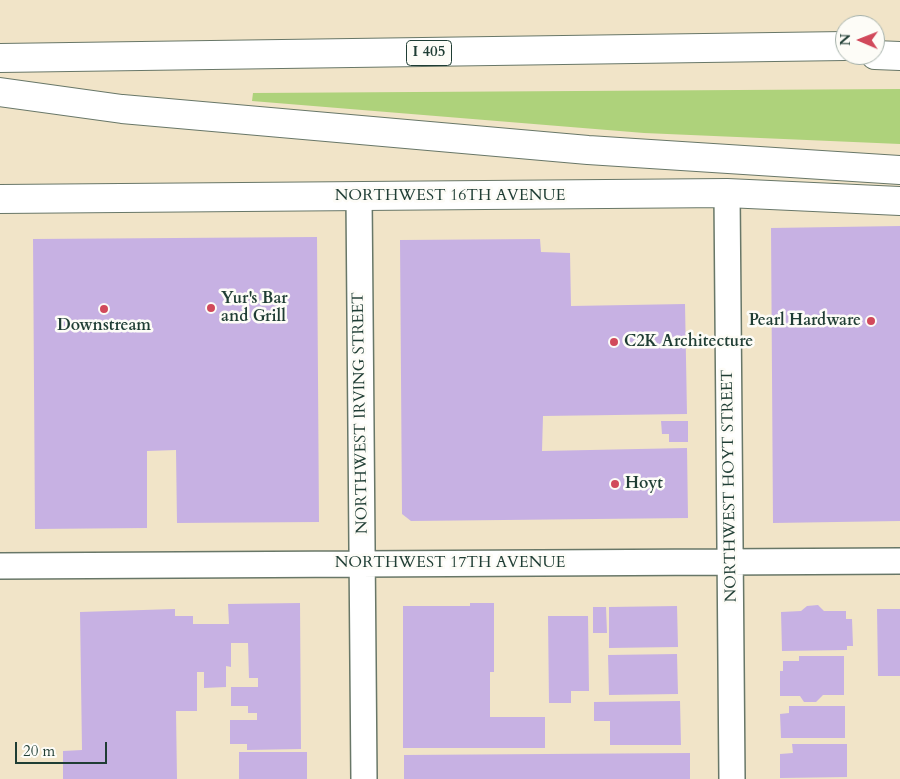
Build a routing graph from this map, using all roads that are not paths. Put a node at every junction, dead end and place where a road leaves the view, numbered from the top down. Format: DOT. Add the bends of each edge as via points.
graph roads {
  1 [pos="885,45"];
  2 [pos="900,45"];
  3 [pos="835,46"];
  4 [pos="738,48"];
  5 [pos="835,53"];
  6 [pos="885,55"];
  7 [pos="900,56"];
  8 [pos="0,58"];
  9 [pos="0,92"];
  10 [pos="900,170"];
  11 [pos="728,193"];
  12 [pos="359,196"];
  13 [pos="0,200"];
  14 [pos="900,201"];
  15 [pos="900,561"];
  16 [pos="362,563"];
  17 [pos="731,563"];
  18 [pos="0,566"];
  19 [pos="364,779"];
  20 [pos="732,779"];
  1 -- 2 [label="main road"];
  3 -- 4 [label="main road, I 405"];
  4 -- 5 [label="main road"];
  4 -- 8 [label="main road, I 405"];
  6 -- 7 [label="main road"];
  9 -- 10 [label="main road" via="122,109 598,151"];
  11 -- 12 [label="main road, NORTHWEST 16TH AVENUE"];
  11 -- 14 [label="main road, NORTHWEST 16TH AVENUE"];
  11 -- 17 [label="street, NORTHWEST HOYT STREET"];
  12 -- 13 [label="main road, NORTHWEST 16TH AVENUE"];
  12 -- 16 [label="street, NORTHWEST IRVING STREET"];
  15 -- 17 [label="street, NORTHWEST 17TH AVENUE"];
  16 -- 17 [label="street, NORTHWEST 17TH AVENUE"];
  16 -- 18 [label="street, NORTHWEST 17TH AVENUE"];
  16 -- 19 [label="street, NORTHWEST IRVING STREET"];
  17 -- 20 [label="street, NORTHWEST HOYT STREET"];
}
